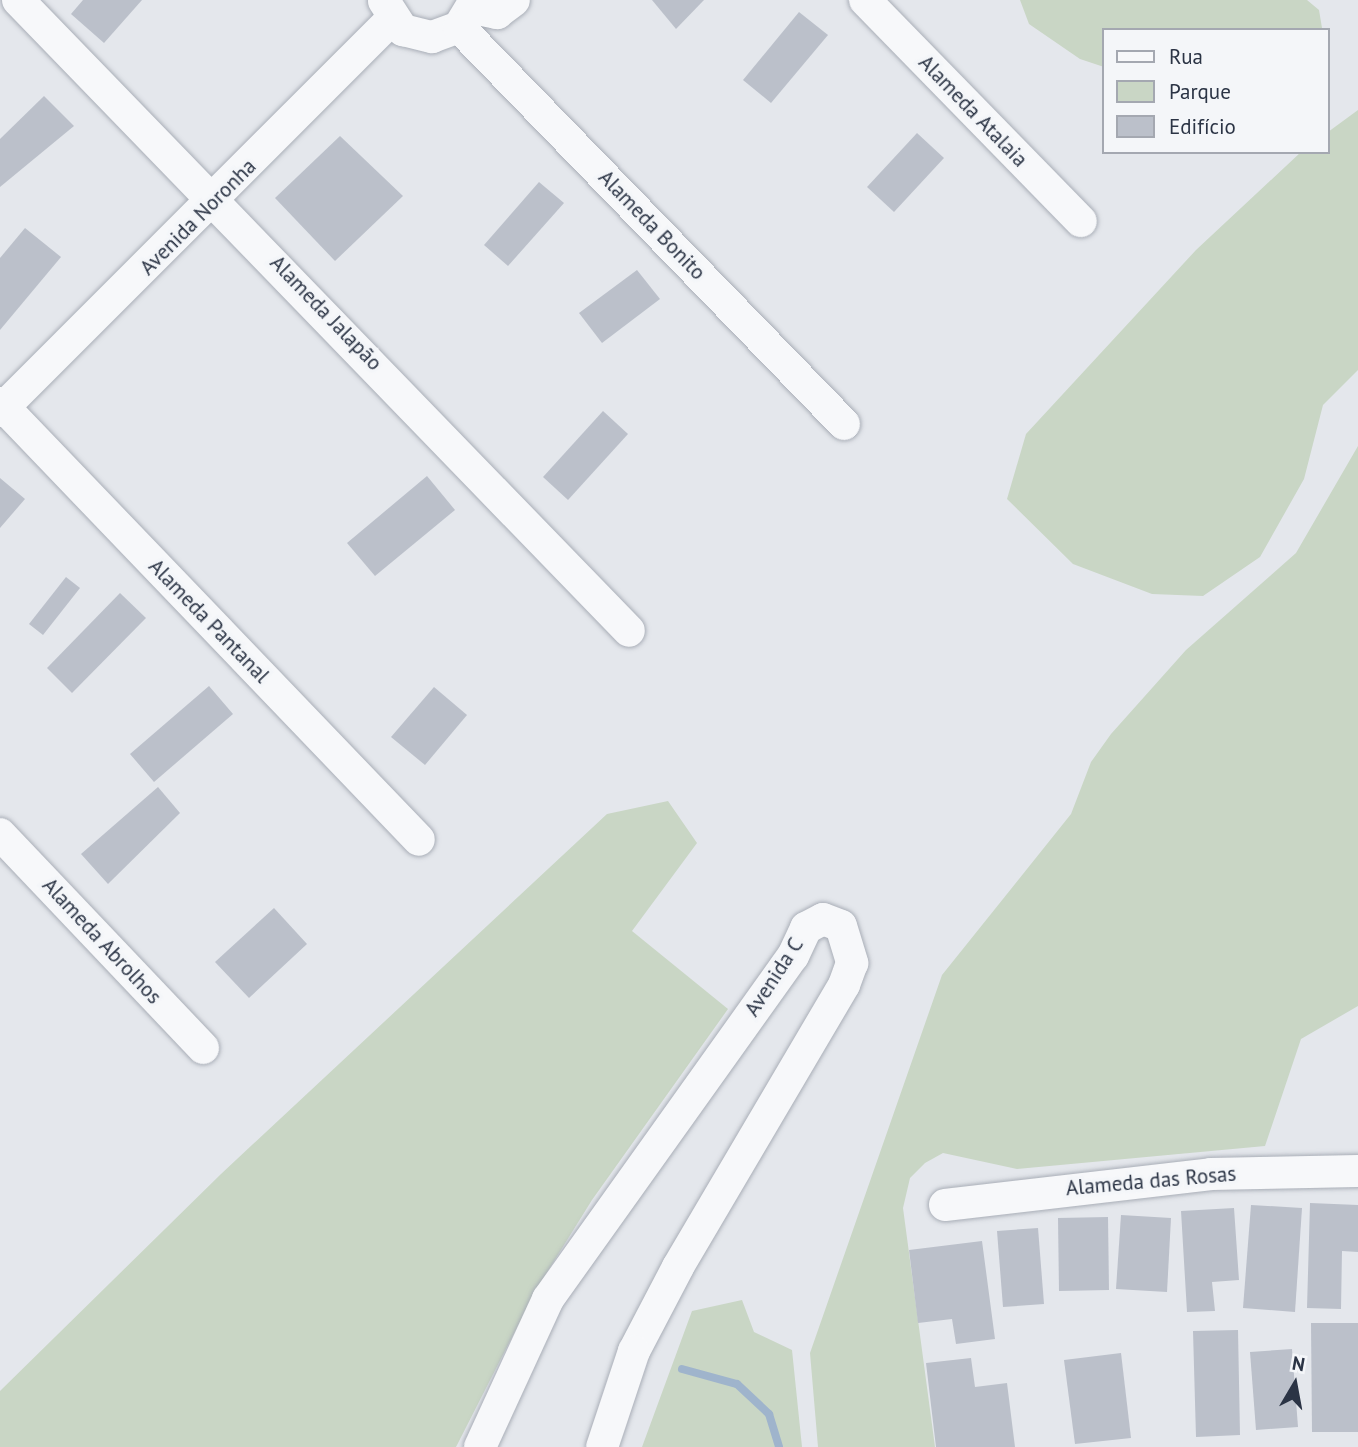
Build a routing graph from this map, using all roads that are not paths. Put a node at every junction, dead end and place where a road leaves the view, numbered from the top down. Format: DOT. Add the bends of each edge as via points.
graph roads {
  1 [pos="18,0"];
  2 [pos="514,0"];
  3 [pos="864,0"];
  4 [pos="388,10"];
  5 [pos="469,12"];
  6 [pos="216,199"];
  7 [pos="1081,221"];
  8 [pos="1,407"];
  9 [pos="844,424"];
  10 [pos="629,631"];
  11 [pos="0,834"];
  12 [pos="419,839"];
  13 [pos="203,1048"];
  14 [pos="1358,1171"];
  15 [pos="945,1205"];
  16 [pos="480,1447"];
  17 [pos="602,1447"];
  1 -- 6 [label="street, Alameda Jalapão"];
  2 -- 5 [label="street" via="497,13"];
  3 -- 7 [label="street, Alameda Atalaia"];
  4 -- 5 [label="street, Avenida Noronha" via="432,37"];
  4 -- 6 [label="street, Avenida Noronha"];
  5 -- 9 [label="street, Alameda Bonito"];
  6 -- 8 [label="street, Avenida Noronha"];
  6 -- 10 [label="street, Alameda Jalapão"];
  8 -- 12 [label="street, Alameda Pantanal"];
  11 -- 13 [label="street, Alameda Abrolhos"];
  14 -- 15 [label="street, Alameda das Rosas" via="1211,1174"];
  16 -- 17 [label="street, Avenida C" via="548,1299 793,956 806,928 823,919 841,926 852,963 844,985 671,1279 635,1351"];
}
